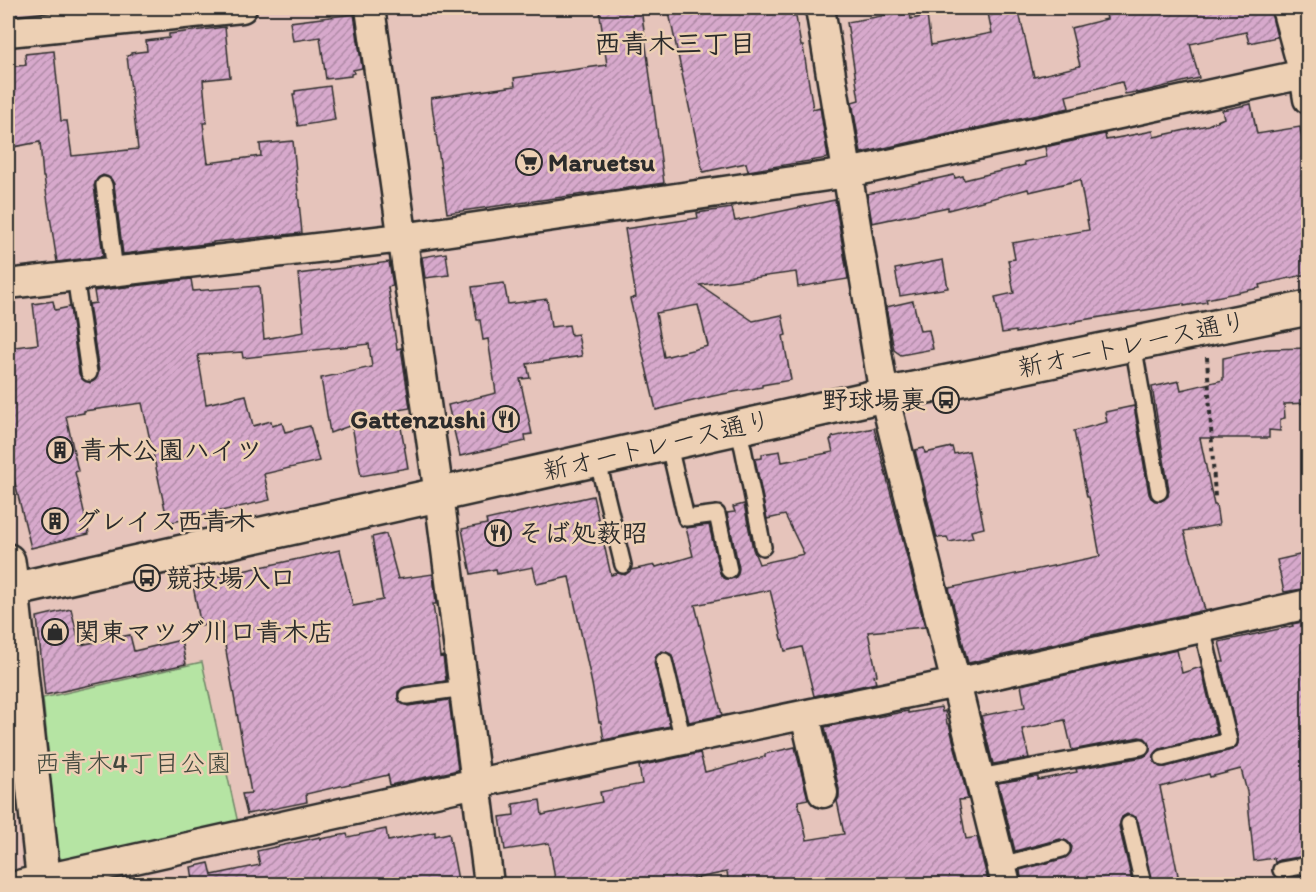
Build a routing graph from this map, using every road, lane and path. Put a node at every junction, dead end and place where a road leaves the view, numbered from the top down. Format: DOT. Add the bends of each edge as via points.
graph roads {
  1 [pos="242,8"];
  2 [pos="370,8"];
  3 [pos="820,8"];
  4 [pos="1286,8"];
  5 [pos="213,9"];
  6 [pos="8,32"];
  7 [pos="1306,87"];
  8 [pos="848,173"];
  9 [pos="104,185"];
  10 [pos="402,238"];
  11 [pos="115,271"];
  12 [pos="75,276"];
  13 [pos="8,284"];
  14 [pos="1308,308"];
  15 [pos="1133,344"];
  16 [pos="1207,351"];
  17 [pos="89,373"];
  18 [pos="884,395"];
  19 [pos="737,427"];
  20 [pos="668,442"];
  21 [pos="597,458"];
  22 [pos="1159,492"];
  23 [pos="439,495"];
  24 [pos="1215,498"];
  25 [pos="763,547"];
  26 [pos="623,565"];
  27 [pos="729,570"];
  28 [pos="9,580"];
  29 [pos="1308,604"];
  30 [pos="1202,628"];
  31 [pos="664,661"];
  32 [pos="956,683"];
  33 [pos="464,688"];
  34 [pos="407,696"];
  35 [pos="805,715"];
  36 [pos="683,740"];
  37 [pos="1141,747"];
  38 [pos="1163,758"];
  39 [pos="979,777"];
  40 [pos="476,784"];
  41 [pos="823,793"];
  42 [pos="1129,824"];
  43 [pos="1062,849"];
  44 [pos="1308,865"];
  45 [pos="1281,870"];
  46 [pos="1004,875"];
  47 [pos="37,883"];
  48 [pos="489,885"];
  49 [pos="1143,885"];
  1 -- 5 [label="street"];
  2 -- 10 [label="street"];
  3 -- 8 [label="street"];
  4 -- 7 [label="street"];
  5 -- 6 [label="street"];
  7 -- 8 [label="street"];
  8 -- 10 [label="street"];
  8 -- 18 [label="street"];
  9 -- 11 [label="lane"];
  10 -- 11 [label="street"];
  10 -- 23 [label="street"];
  11 -- 12 [label="street"];
  12 -- 13 [label="street"];
  12 -- 17 [label="lane"];
  14 -- 15 [label="street, 新オートレース通り"];
  15 -- 18 [label="street, 新オートレース通り"];
  15 -- 22 [label="lane"];
  16 -- 24 [label="path"];
  18 -- 19 [label="street, 新オートレース通り"];
  18 -- 32 [label="street"];
  19 -- 20 [label="street, 新オートレース通り"];
  19 -- 25 [label="lane"];
  20 -- 21 [label="street, 新オートレース通り"];
  20 -- 27 [label="lane" via="686,518 717,514"];
  21 -- 23 [label="street, 新オートレース通り"];
  21 -- 26 [label="lane"];
  23 -- 28 [label="street, 新オートレース通り"];
  23 -- 33 [label="street"];
  28 -- 47 [label="street"];
  29 -- 30 [label="street"];
  30 -- 32 [label="street"];
  30 -- 38 [label="lane" via="1229,741"];
  31 -- 36 [label="lane"];
  32 -- 35 [label="street"];
  32 -- 39 [label="street"];
  33 -- 34 [label="lane"];
  33 -- 40 [label="street"];
  35 -- 36 [label="street"];
  35 -- 41 [label="street"];
  36 -- 40 [label="street"];
  37 -- 39 [label="lane"];
  39 -- 46 [label="street"];
  40 -- 47 [label="street"];
  40 -- 48 [label="street"];
  42 -- 49 [label="lane"];
  43 -- 46 [label="lane"];
  44 -- 45 [label="lane"];
}
